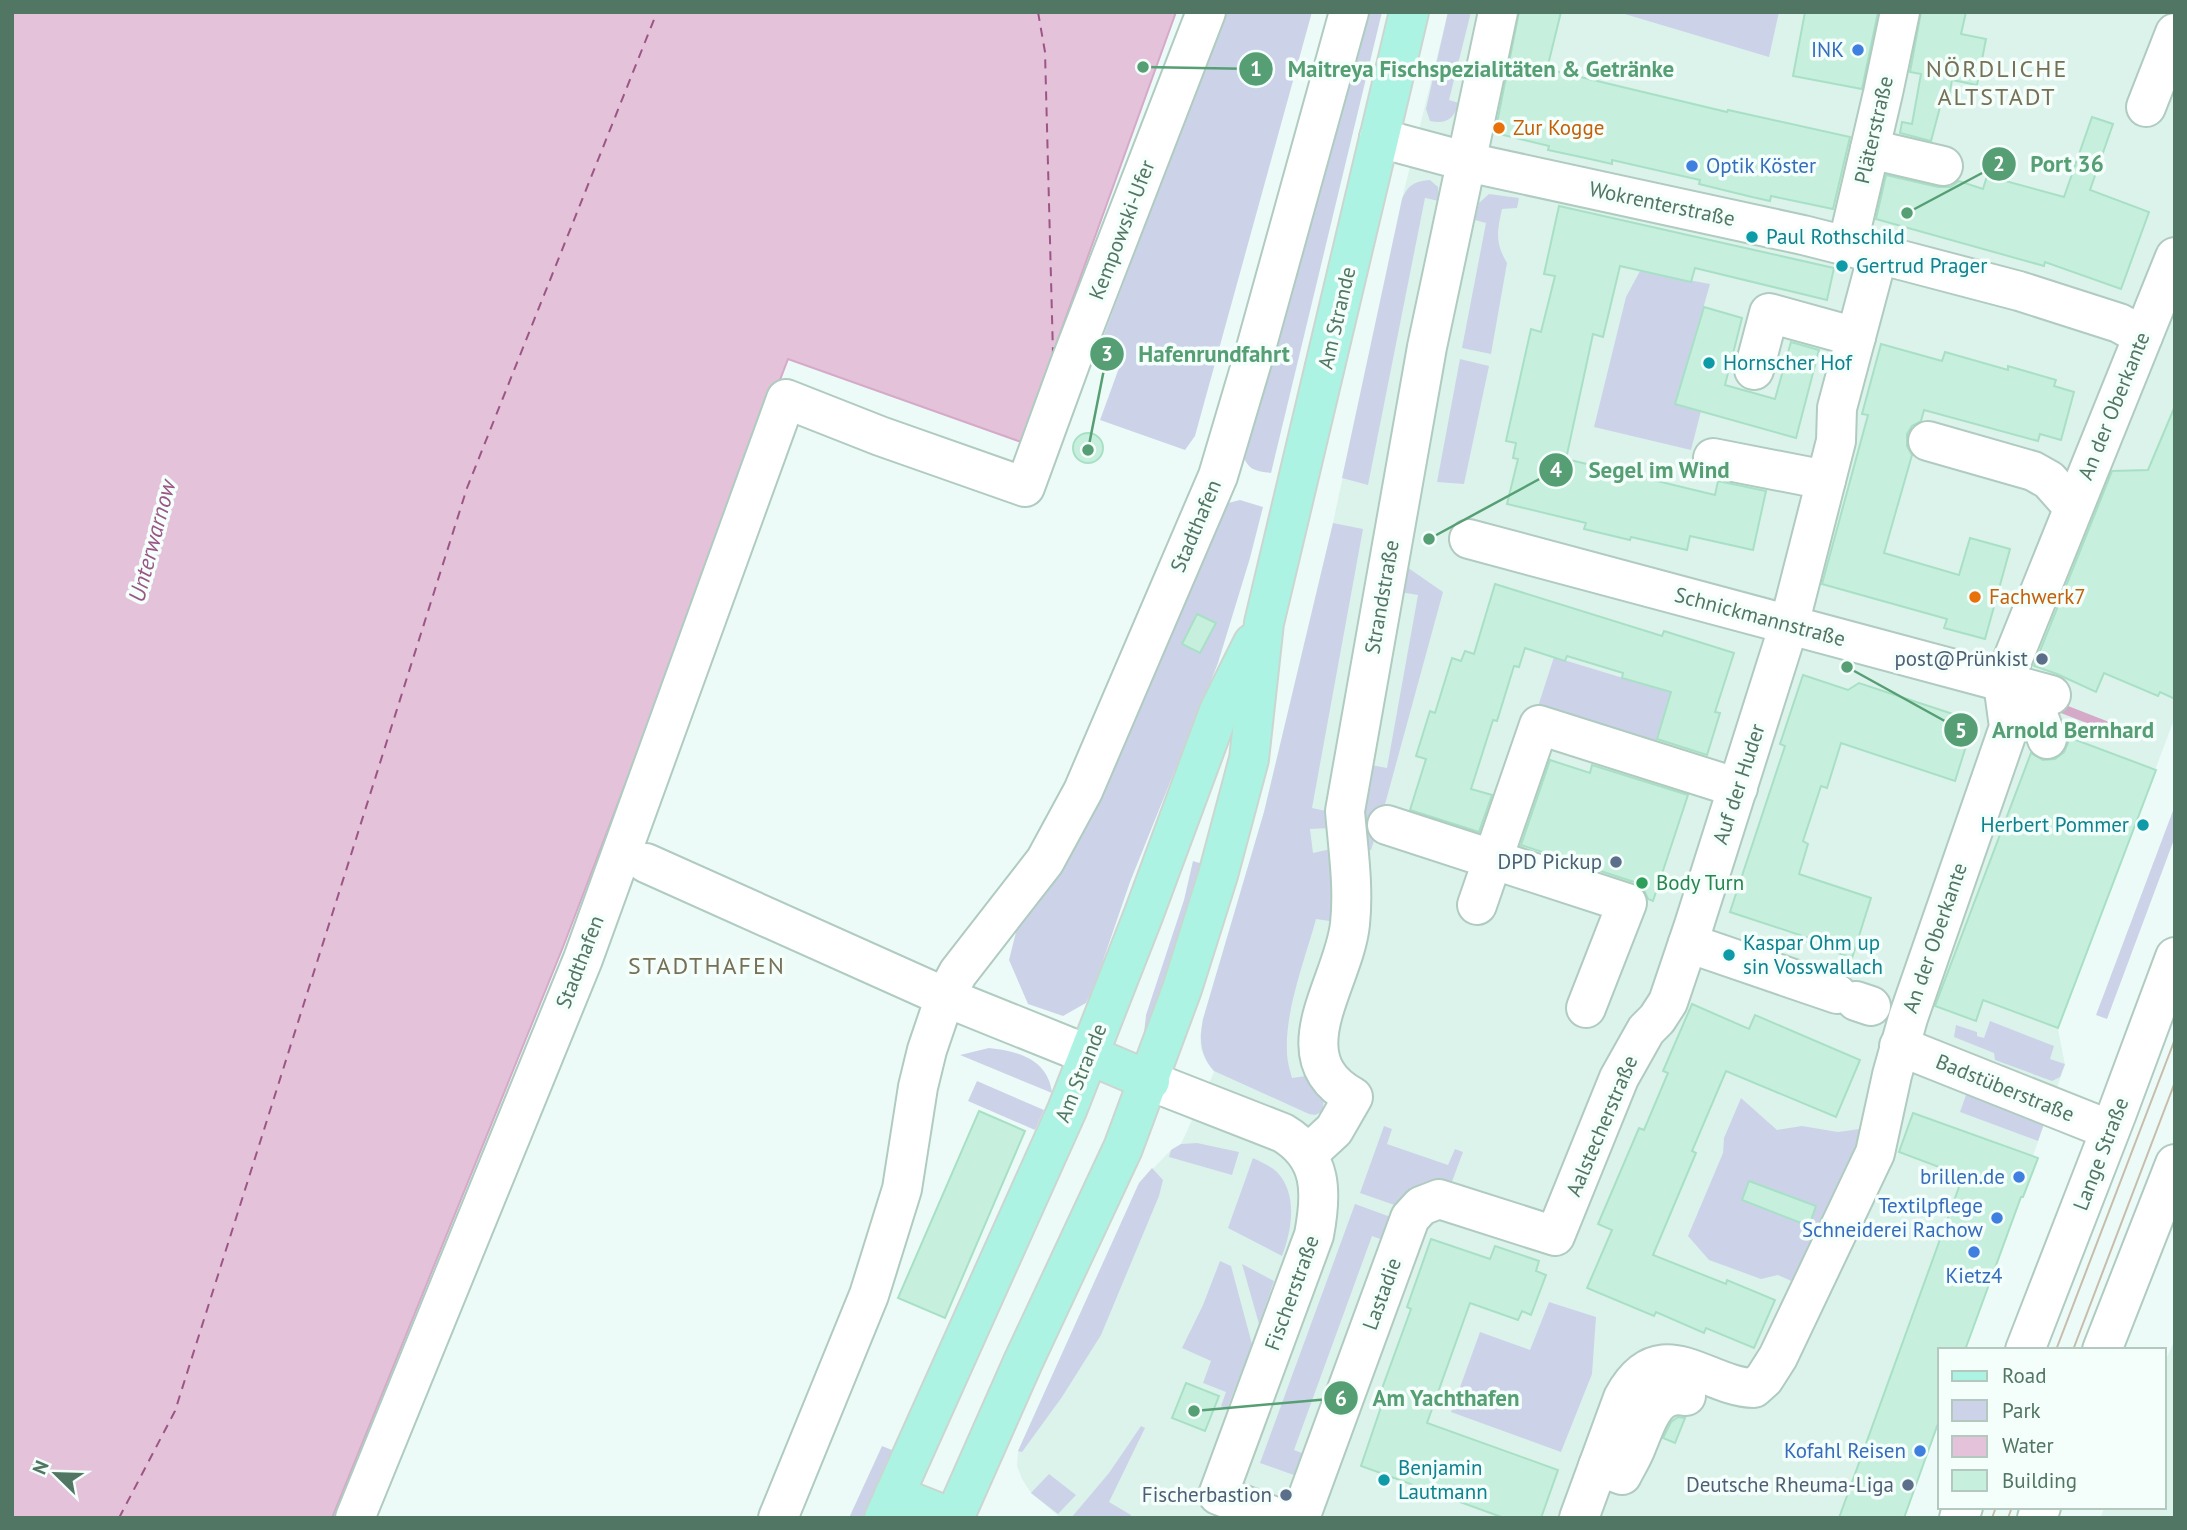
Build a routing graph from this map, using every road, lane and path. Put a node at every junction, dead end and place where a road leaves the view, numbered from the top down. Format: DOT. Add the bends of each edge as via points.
graph roads {
  1 [pos="1206,12"];
  2 [pos="1349,12"];
  3 [pos="1409,12"];
  4 [pos="1498,12"];
  5 [pos="1900,12"];
  6 [pos="2175,33"];
  7 [pos="2146,107"];
  8 [pos="1379,138"];
  9 [pos="1870,149"];
  10 [pos="1465,161"];
  11 [pos="1943,166"];
  12 [pos="1863,250"];
  13 [pos="2175,257"];
  14 [pos="1856,337"];
  15 [pos="2143,337"];
  16 [pos="1754,370"];
  17 [pos="786,399"];
  18 [pos="1928,441"];
  19 [pos="1713,458"];
  20 [pos="1826,480"];
  21 [pos="2073,507"];
  22 [pos="1469,539"];
  23 [pos="1264,623"];
  24 [pos="1789,625"];
  25 [pos="2003,682"];
  26 [pos="2051,695"];
  27 [pos="2047,739"];
  28 [pos="1738,788"];
  29 [pos="1387,825"];
  30 [pos="1494,859"];
  31 [pos="646,863"];
  32 [pos="1477,905"];
  33 [pos="1688,943"];
  34 [pos="2175,957"];
  35 [pos="945,997"];
  36 [pos="1586,1008"];
  37 [pos="1876,1013"];
  38 [pos="1089,1055"];
  39 [pos="1150,1081"];
  40 [pos="2110,1130"];
  41 [pos="1308,1154"];
  42 [pos="2175,1164"];
  43 [pos="1555,1236"];
  44 [pos="2026,1348"];
  45 [pos="2103,1348"];
  46 [pos="1686,1396"];
  47 [pos="1598,1466"];
  48 [pos="889,1506"];
  49 [pos="355,1518"];
  50 [pos="778,1518"];
  51 [pos="953,1518"];
  52 [pos="1278,1518"];
  53 [pos="1300,1518"];
  54 [pos="1579,1518"];
  1 -- 17 [label="street, Kempowski-Ufer" via="1025,487"];
  2 -- 35 [label="street, Stadthafen" via="1218,476 1083,791 1045,861 958,973"];
  3 -- 8 [label="main road, Am Strande"];
  4 -- 10 [label="street, Strandstraße"];
  5 -- 9 [label="street, Pläterstraße"];
  6 -- 7 [label="street"];
  8 -- 10 [label="street, Wokrenterstraße"];
  8 -- 23 [label="main road, Am Strande"];
  9 -- 11 [label="street"];
  9 -- 12 [label="street, Pläterstraße"];
  10 -- 12 [label="street, Wokrenterstraße"];
  10 -- 41 [label="street, Strandstraße" via="1424,360 1345,811 1350,925 1318,1045 1319,1062 1328,1079 1353,1097 1334,1130"];
  12 -- 14 [label="street, Pläterstraße"];
  12 -- 15 [label="street, Wokrenterstraße" via="2032,295 2119,323"];
  13 -- 15 [label="street, An der Oberkante"];
  14 -- 16 [label="street" via="1769,313"];
  14 -- 20 [label="street, Pläterstraße" via="1837,408 1836,440"];
  15 -- 21 [label="street, An der Oberkante"];
  17 -- 49 [label="street, Stadthafen" via="583,959"];
  18 -- 21 [label="street" via="2033,471 2049,480"];
  19 -- 20 [label="street"];
  20 -- 24 [label="street, Auf der Huder"];
  21 -- 25 [label="street, An der Oberkante"];
  22 -- 24 [label="street, Schnickmannstraße"];
  23 -- 38 [label="main road, Am Strande" via="1219,711"];
  23 -- 39 [label="main road, Am Strande" via="1249,759 1218,875"];
  24 -- 25 [label="street, Schnickmannstraße"];
  24 -- 28 [label="street, Auf der Huder"];
  25 -- 26 [label="street, Schnickmannstraße"];
  25 -- 27 [label="street" via="2038,715"];
  25 -- 37 [label="street, An der Oberkante" via="2009,727"];
  28 -- 30 [label="street" via="1539,725"];
  28 -- 33 [label="street, Auf der Huder"];
  29 -- 30 [label="street"];
  30 -- 32 [label="street"];
  30 -- 36 [label="street" via="1627,903"];
  31 -- 35 [label="street"];
  33 -- 37 [label="street, Badstüberstraße"];
  33 -- 43 [label="street, Aalstecherstraße" via="1668,1002 1619,1078"];
  34 -- 40 [label="street, Lange Straße"];
  35 -- 38 [label="street"];
  35 -- 50 [label="street, Stadthafen" via="918,1087 902,1189 869,1295"];
  37 -- 40 [label="street, Badstüberstraße"];
  37 -- 47 [label="street, An der Oberkante" via="1874,1153 1778,1357 1752,1383 1676,1365 1643,1372 1623,1398"];
  38 -- 39 [label="main road"];
  38 -- 48 [label="main road, Am Strande"];
  39 -- 41 [label="street" via="1283,1133"];
  39 -- 51 [label="main road, Am Strande"];
  40 -- 44 [label="street, Lange Straße"];
  41 -- 52 [label="street, Fischerstraße" via="1319,1189 1314,1235 1218,1495"];
  42 -- 45 [label="street"];
  43 -- 53 [label="street, Lastadie" via="1439,1199 1421,1206 1410,1218"];
  46 -- 47 [label="street" via="1663,1399 1651,1411 1622,1475"];
  47 -- 54 [label="street"];
  48 -- 51 [label="main road"];
}
